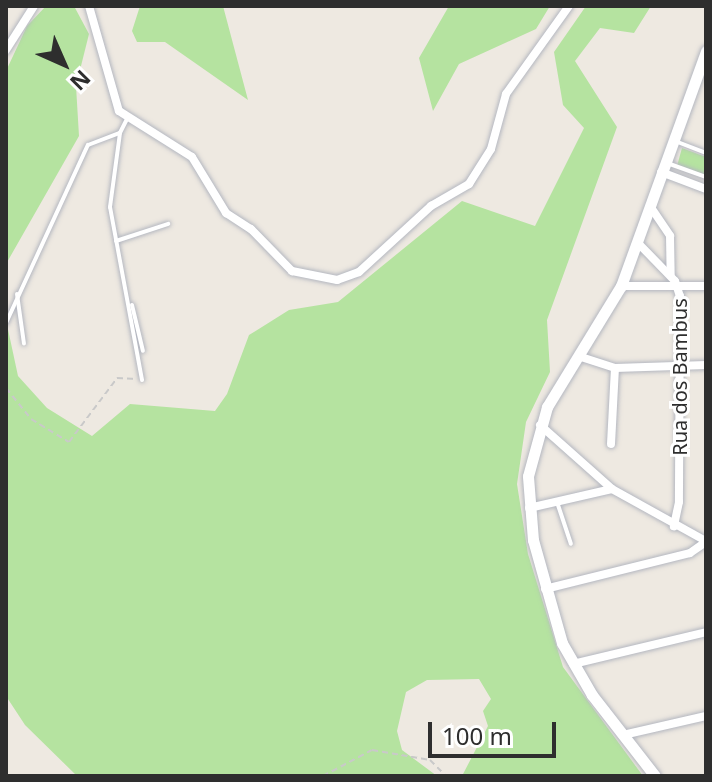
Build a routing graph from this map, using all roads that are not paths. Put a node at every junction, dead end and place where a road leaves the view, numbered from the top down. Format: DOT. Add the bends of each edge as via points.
graph roads {
  1 [pos="34,6"];
  2 [pos="89,6"];
  3 [pos="569,6"];
  4 [pos="6,50"];
  5 [pos="706,51"];
  6 [pos="127,119"];
  7 [pos="120,133"];
  8 [pos="672,140"];
  9 [pos="706,153"];
  10 [pos="663,167"];
  11 [pos="706,177"];
  12 [pos="706,189"];
  13 [pos="650,206"];
  14 [pos="168,224"];
  15 [pos="116,241"];
  16 [pos="638,243"];
  17 [pos="671,276"];
  18 [pos="621,286"];
  19 [pos="706,286"];
  20 [pos="678,287"];
  21 [pos="17,292"];
  22 [pos="132,305"];
  23 [pos="6,323"];
  24 [pos="141,343"];
  25 [pos="24,344"];
  26 [pos="134,345"];
  27 [pos="143,351"];
  28 [pos="578,356"];
  29 [pos="706,365"];
  30 [pos="677,366"];
  31 [pos="615,368"];
  32 [pos="142,380"];
  33 [pos="539,424"];
  34 [pos="611,444"];
  35 [pos="612,489"];
  36 [pos="557,502"];
  37 [pos="528,508"];
  38 [pos="674,526"];
  39 [pos="706,542"];
  40 [pos="571,544"];
  41 [pos="545,589"];
  42 [pos="706,632"];
  43 [pos="573,664"];
  44 [pos="706,716"];
  45 [pos="623,735"];
  46 [pos="655,776"];
  1 -- 4 [label="street"];
  2 -- 6 [label="street" via="103,40 112,96"];
  3 -- 6 [label="street" via="506,94 491,149 469,184 431,206 359,272 337,280 292,271 251,229 226,213 192,157 161,133"];
  5 -- 8 [label="main road"];
  6 -- 7 [label="lane"];
  7 -- 15 [label="lane" via="110,207"];
  7 -- 21 [label="lane" via="88,145"];
  8 -- 9 [label="lane"];
  8 -- 10 [label="main road"];
  10 -- 11 [label="lane"];
  10 -- 12 [label="street"];
  10 -- 13 [label="main road"];
  13 -- 16 [label="main road"];
  13 -- 17 [label="street" via="670,236"];
  14 -- 15 [label="lane"];
  15 -- 26 [label="lane"];
  16 -- 17 [label="street, Rua dos Bambus"];
  16 -- 18 [label="main road"];
  17 -- 20 [label="street, Rua dos Bambus"];
  18 -- 20 [label="street"];
  18 -- 28 [label="main road"];
  19 -- 20 [label="street"];
  20 -- 30 [label="street, Rua dos Bambus"];
  21 -- 23 [label="lane"];
  21 -- 25 [label="lane"];
  22 -- 24 [label="lane"];
  24 -- 26 [label="lane"];
  24 -- 27 [label="lane"];
  26 -- 32 [label="lane"];
  28 -- 31 [label="street"];
  28 -- 33 [label="main road"];
  29 -- 30 [label="street"];
  30 -- 31 [label="street"];
  30 -- 38 [label="street, Rua dos Bambus" via="679,502"];
  31 -- 34 [label="street"];
  33 -- 35 [label="street"];
  33 -- 37 [label="main road" via="529,464"];
  35 -- 36 [label="street"];
  35 -- 38 [label="street"];
  36 -- 37 [label="street"];
  36 -- 40 [label="lane"];
  37 -- 41 [label="main road"];
  38 -- 39 [label="street"];
  39 -- 41 [label="street" via="690,553"];
  41 -- 43 [label="main road"];
  42 -- 43 [label="street"];
  43 -- 45 [label="main road"];
  44 -- 45 [label="street"];
  45 -- 46 [label="main road"];
}
